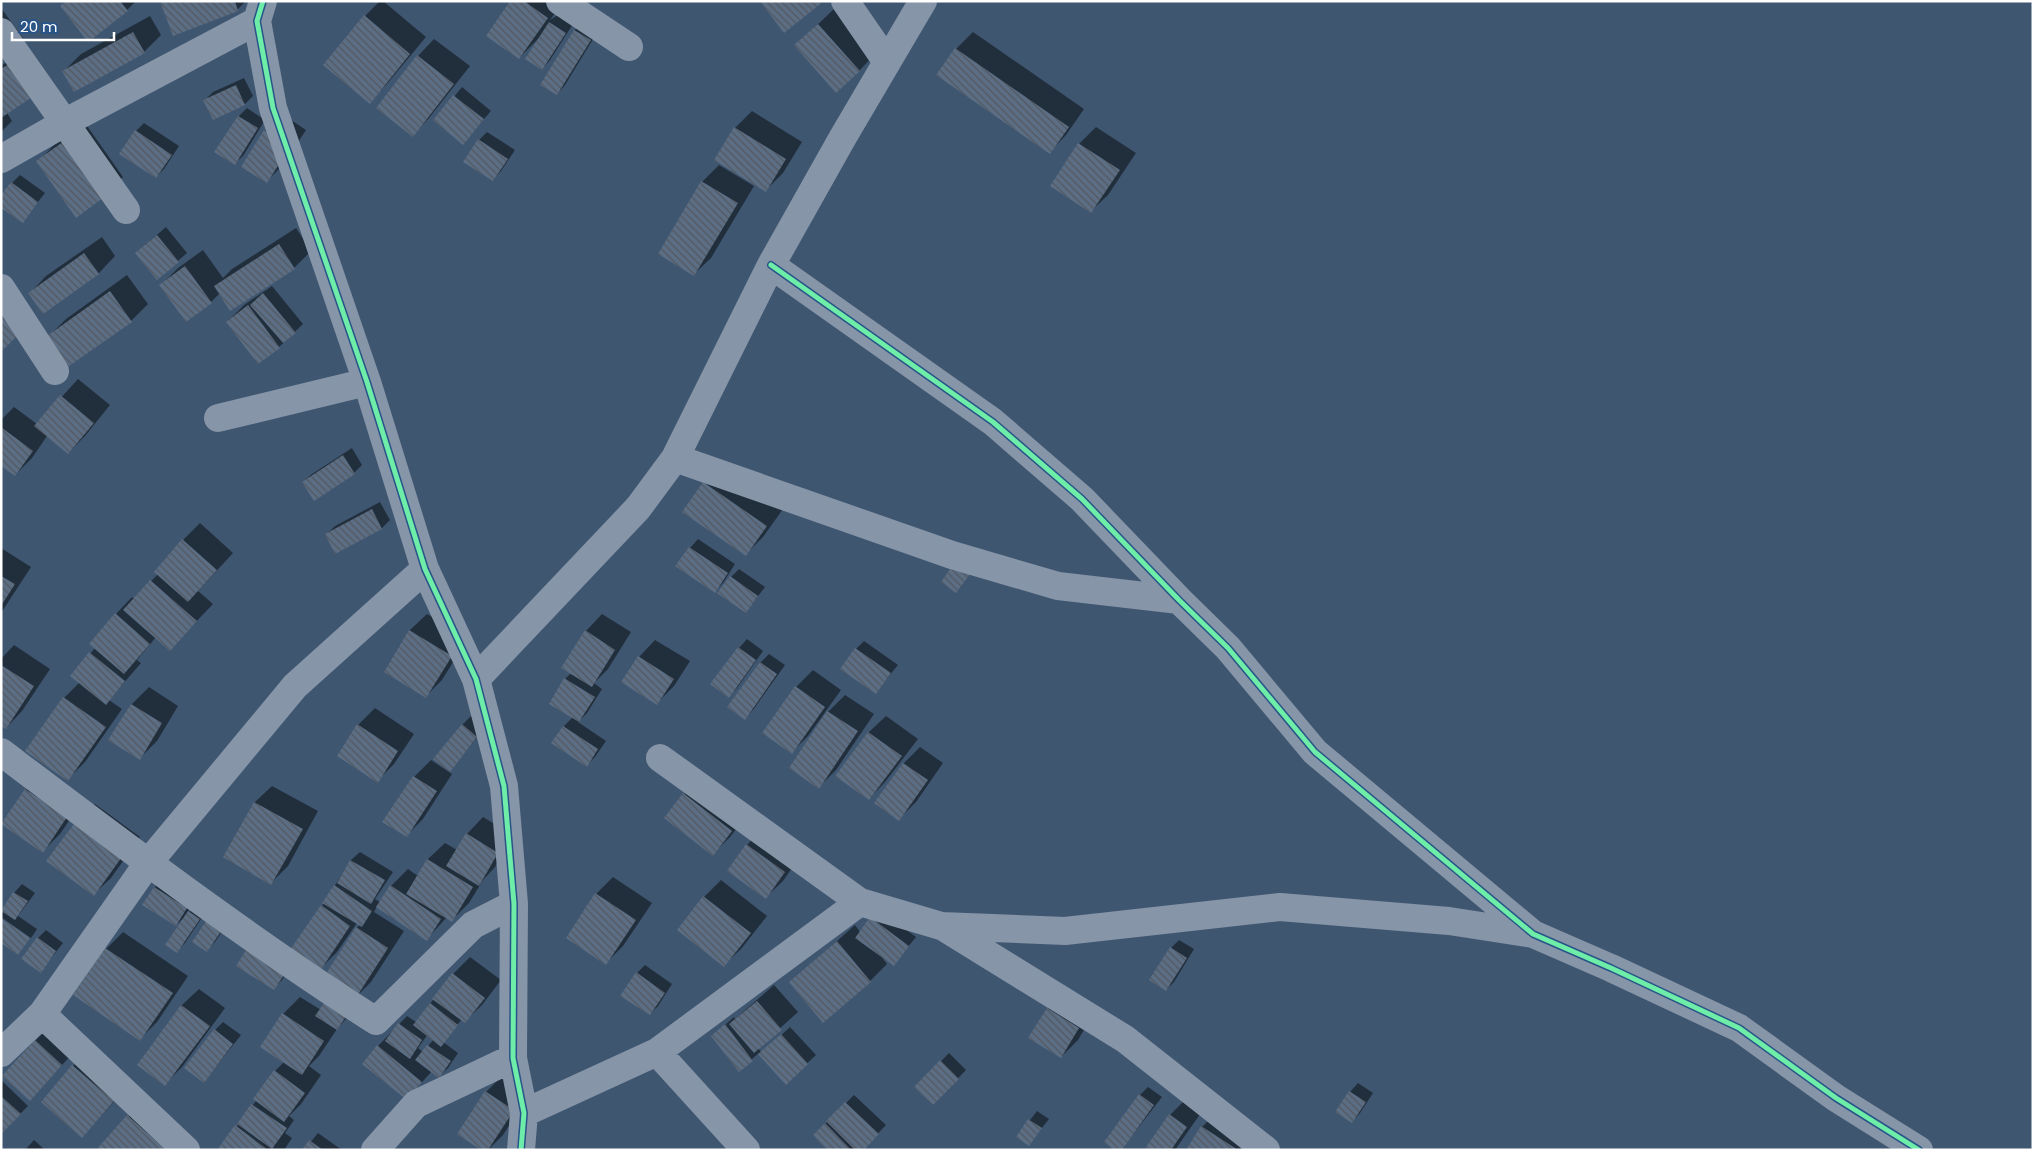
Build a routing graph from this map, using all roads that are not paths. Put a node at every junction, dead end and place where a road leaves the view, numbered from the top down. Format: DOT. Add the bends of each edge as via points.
graph roads {
  1 [pos="560,1"];
  2 [pos="845,1"];
  3 [pos="923,1"];
  4 [pos="260,11"];
  5 [pos="1,32"];
  6 [pos="629,47"];
  7 [pos="887,62"];
  8 [pos="66,122"];
  9 [pos="1,160"];
  10 [pos="126,210"];
  11 [pos="771,265"];
  12 [pos="1,288"];
  13 [pos="55,371"];
  14 [pos="366,382"];
  15 [pos="218,418"];
  16 [pos="675,458"];
  17 [pos="425,569"];
  18 [pos="1178,600"];
  19 [pos="476,679"];
  20 [pos="1,752"];
  21 [pos="660,758"];
  22 [pos="148,863"];
  23 [pos="860,902"];
  24 [pos="514,904"];
  25 [pos="941,926"];
  26 [pos="1532,934"];
  27 [pos="42,1014"];
  28 [pos="657,1052"];
  29 [pos="1,1053"];
  30 [pos="512,1058"];
  31 [pos="524,1113"];
  32 [pos="186,1150"];
  33 [pos="375,1150"];
  34 [pos="521,1150"];
  35 [pos="746,1150"];
  36 [pos="1266,1150"];
  37 [pos="1919,1150"];
  1 -- 6 [label="street"];
  2 -- 7 [label="street"];
  3 -- 7 [label="street"];
  4 -- 8 [label="street"];
  4 -- 14 [label="street" via="274,108"];
  5 -- 8 [label="street"];
  7 -- 11 [label="street"];
  8 -- 9 [label="street"];
  8 -- 10 [label="street"];
  11 -- 16 [label="street"];
  11 -- 18 [label="street" via="993,422 1082,499"];
  12 -- 13 [label="street"];
  14 -- 15 [label="street"];
  14 -- 17 [label="street"];
  16 -- 18 [label="street" via="952,555 1049,584"];
  16 -- 19 [label="street" via="638,508"];
  17 -- 19 [label="street"];
  17 -- 22 [label="street" via="296,686"];
  18 -- 26 [label="street" via="1228,648 1315,752"];
  19 -- 24 [label="street" via="504,786"];
  20 -- 22 [label="street"];
  21 -- 23 [label="street"];
  22 -- 24 [label="street" via="313,981 376,1021 472,926"];
  22 -- 27 [label="street"];
  23 -- 25 [label="street"];
  23 -- 28 [label="street"];
  24 -- 30 [label="street"];
  25 -- 26 [label="street" via="1065,931 1280,907 1449,921"];
  25 -- 36 [label="street" via="1125,1039"];
  26 -- 37 [label="street" via="1739,1028 1836,1098"];
  27 -- 29 [label="street"];
  27 -- 32 [label="street"];
  28 -- 31 [label="street"];
  28 -- 35 [label="street"];
  30 -- 31 [label="street"];
  30 -- 33 [label="street" via="416,1104"];
  31 -- 34 [label="street"];
}
